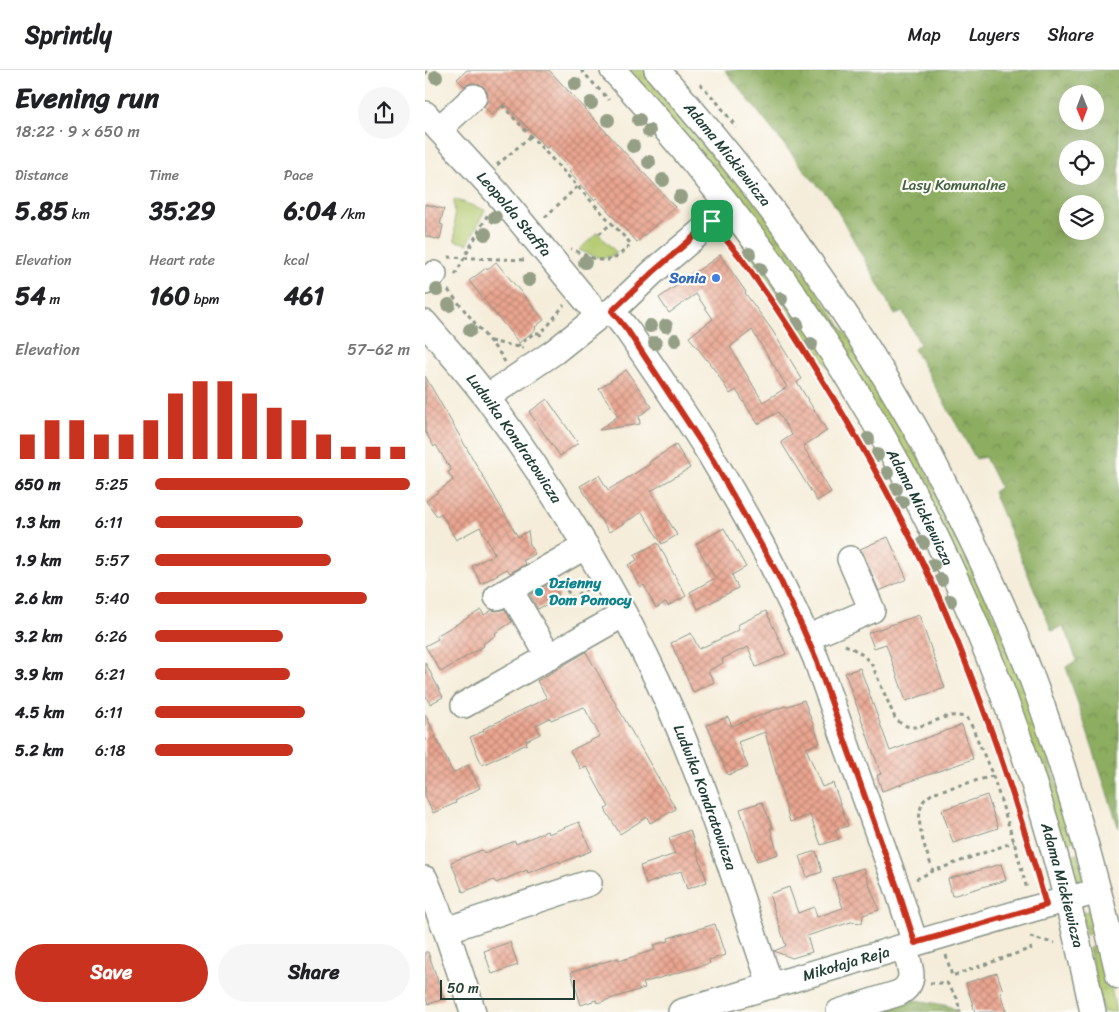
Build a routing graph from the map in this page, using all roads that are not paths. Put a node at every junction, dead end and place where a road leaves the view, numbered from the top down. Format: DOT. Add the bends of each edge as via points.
graph roads {
  1 [pos="613,70"];
  2 [pos="657,70"];
  3 [pos="474,96"];
  4 [pos="432,121"];
  5 [pos="729,207"];
  6 [pos="606,313"];
  7 [pos="425,323"];
  8 [pos="487,397"];
  9 [pos="586,546"];
  10 [pos="850,559"];
  11 [pos="624,614"];
  12 [pos="807,638"];
  13 [pos="549,657"];
  14 [pos="463,705"];
  15 [pos="425,879"];
  16 [pos="589,883"];
  17 [pos="1098,891"];
  18 [pos="1048,905"];
  19 [pos="446,930"];
  20 [pos="910,945"];
  21 [pos="1119,976"];
  22 [pos="771,986"];
  23 [pos="473,1012"];
  24 [pos="681,1012"];
  25 [pos="839,1012"];
  26 [pos="1093,1012"];
  1 -- 5 [label="street, Adama Mickiewicza" via="677,141"];
  2 -- 17 [label="street, Adama Mickiewicza" via="722,145 794,239 886,378 915,428 989,575 1040,701"];
  3 -- 4 [label="street"];
  4 -- 6 [label="street, Leopolda Staffa" via="549,255"];
  5 -- 6 [label="street"];
  5 -- 18 [label="street, Adama Mickiewicza" via="785,281 854,387 895,458 971,615 1031,774 1055,854"];
  6 -- 8 [label="street"];
  6 -- 12 [label="street, Leopolda Staffa" via="628,331 714,462 777,573"];
  7 -- 8 [label="street, Ludwika Kondratowicza"];
  8 -- 9 [label="street, Ludwika Kondratowicza"];
  9 -- 11 [label="street, Ludwika Kondratowicza"];
  9 -- 13 [label="street" via="503,593"];
  10 -- 12 [label="street" via="872,610"];
  11 -- 13 [label="street"];
  11 -- 22 [label="street, Ludwika Kondratowicza" via="667,701 709,803"];
  12 -- 20 [label="street, Leopolda Staffa" via="897,887"];
  13 -- 14 [label="street"];
  15 -- 19 [label="street"];
  16 -- 19 [label="street"];
  17 -- 18 [label="street, Mikołaja Reja"];
  17 -- 21 [label="street, Adama Mickiewicza"];
  18 -- 20 [label="street, Mikołaja Reja"];
  18 -- 26 [label="street, Adama Mickiewicza"];
  19 -- 23 [label="street"];
  20 -- 22 [label="street, Mikołaja Reja"];
  20 -- 25 [label="street, Leopolda Staffa" via="911,970 907,988"];
  22 -- 24 [label="street, Mikołaja Reja"];
}
